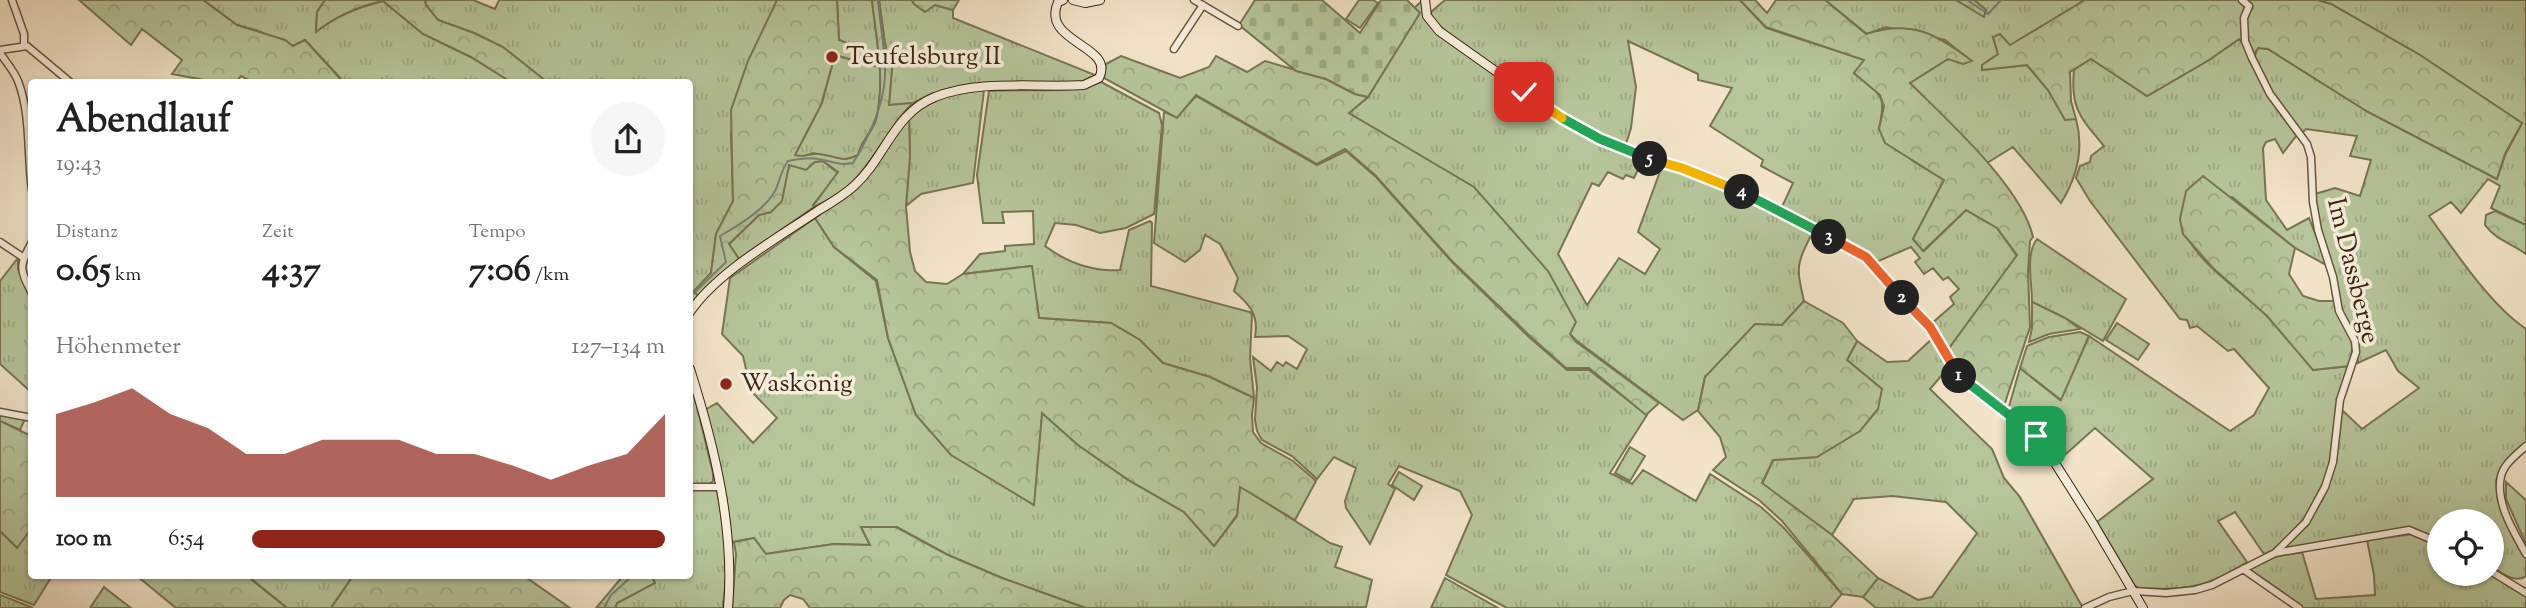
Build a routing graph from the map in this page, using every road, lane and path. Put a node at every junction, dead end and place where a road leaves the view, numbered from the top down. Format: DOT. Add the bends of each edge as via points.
graph roads {
  1 [pos="12,0"];
  2 [pos="1063,0"];
  3 [pos="1073,0"];
  4 [pos="1100,0"];
  5 [pos="1194,0"];
  6 [pos="1425,0"];
  7 [pos="2242,0"];
  8 [pos="1203,5"];
  9 [pos="1238,26"];
  10 [pos="24,45"];
  11 [pos="1174,49"];
  12 [pos="0,52"];
  13 [pos="66,79"];
  14 [pos="28,142"];
  15 [pos="0,242"];
  16 [pos="28,250"];
  17 [pos="24,258"];
  18 [pos="28,285"];
  19 [pos="693,309"];
  20 [pos="693,381"];
  21 [pos="0,412"];
  22 [pos="28,417"];
  23 [pos="2526,446"];
  24 [pos="693,487"];
  25 [pos="719,487"];
  26 [pos="2427,538"];
  27 [pos="2275,553"];
  28 [pos="2526,554"];
  29 [pos="2243,569"];
  30 [pos="2504,579"];
  31 [pos="2526,583"];
  32 [pos="2516,586"];
  33 [pos="2133,591"];
  34 [pos="2526,593"];
  35 [pos="728,608"];
  36 [pos="2085,608"];
  37 [pos="2143,608"];
  38 [pos="2300,608"];
  1 -- 10 [label="street"];
  2 -- 19 [label="street" via="1055,9 1059,27 1095,54 1101,64 1099,78 1084,85 969,89 927,100 906,116 853,187 746,260"];
  3 -- 4 [label="street"];
  5 -- 8 [label="street"];
  6 -- 33 [label="street" via="1427,16 1439,31 1562,118 1627,151 1748,195 1866,257 1930,327 1963,381 2041,441"];
  7 -- 27 [label="street, Im Dassberge" via="2249,6 2244,18 2245,41 2252,58 2270,94 2307,144 2318,230 2339,311 2355,341 2325,487 2306,522"];
  8 -- 9 [label="street"];
  8 -- 11 [label="street"];
  10 -- 12 [label="street"];
  10 -- 13 [label="street"];
  12 -- 14 [label="street" via="18,80"];
  15 -- 17 [label="street"];
  16 -- 17 [label="street"];
  17 -- 18 [label="street" via="21,272"];
  20 -- 25 [label="street"];
  21 -- 22 [label="street"];
  23 -- 28 [label="street" via="2501,476 2502,499"];
  24 -- 25 [label="street"];
  25 -- 35 [label="street" via="730,553"];
  26 -- 27 [label="street" via="2409,530"];
  27 -- 29 [label="street"];
  29 -- 33 [label="street" via="2195,590"];
  29 -- 38 [label="street"];
  30 -- 32 [label="street"];
  31 -- 32 [label="street"];
  32 -- 34 [label="street"];
  33 -- 36 [label="street"];
  33 -- 37 [label="street"];
}
